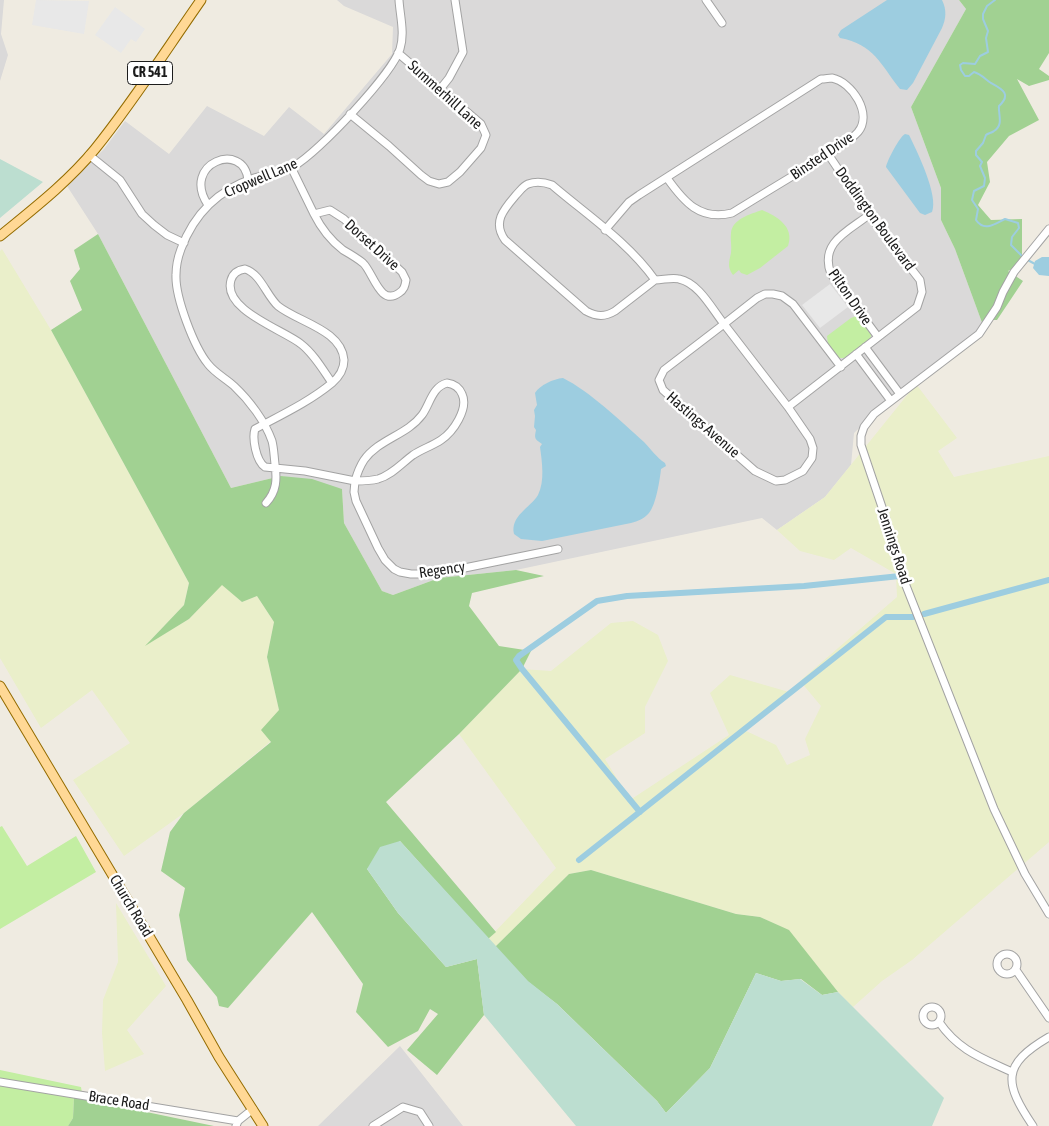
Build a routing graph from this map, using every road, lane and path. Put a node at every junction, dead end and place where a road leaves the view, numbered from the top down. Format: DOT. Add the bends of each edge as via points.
graph roads {
  1 [pos="201,0"];
  2 [pos="398,0"];
  3 [pos="455,0"];
  4 [pos="706,0"];
  5 [pos="722,23"];
  6 [pos="398,53"];
  7 [pos="441,88"];
  8 [pos="350,114"];
  9 [pos="828,154"];
  10 [pos="90,155"];
  11 [pos="291,168"];
  12 [pos="667,178"];
  13 [pos="248,180"];
  14 [pos="208,205"];
  15 [pos="314,214"];
  16 [pos="869,215"];
  17 [pos="1049,229"];
  18 [pos="606,230"];
  19 [pos="0,236"];
  20 [pos="184,243"];
  21 [pos="655,280"];
  22 [pos="724,324"];
  23 [pos="878,337"];
  24 [pos="865,347"];
  25 [pos="856,354"];
  26 [pos="841,367"];
  27 [pos="332,383"];
  28 [pos="900,394"];
  29 [pos="891,401"];
  30 [pos="788,407"];
  31 [pos="264,424"];
  32 [pos="276,469"];
  33 [pos="354,481"];
  34 [pos="266,503"];
  35 [pos="558,549"];
  36 [pos="0,686"];
  37 [pos="1049,914"];
  38 [pos="1016,970"];
  39 [pos="1049,1018"];
  40 [pos="939,1022"];
  41 [pos="1049,1037"];
  42 [pos="1012,1072"];
  43 [pos="0,1082"];
  44 [pos="253,1110"];
  45 [pos="237,1123"];
  46 [pos="263,1126"];
  47 [pos="373,1126"];
  48 [pos="429,1126"];
  49 [pos="1033,1126"];
  1 -- 10 [label="main road, CR 541"];
  2 -- 6 [label="street, Cropwell Lane" via="402,32"];
  3 -- 7 [label="street" via="463,52"];
  4 -- 5 [label="street"];
  6 -- 7 [label="street, Summerhill Lane"];
  6 -- 8 [label="street, Cropwell Lane"];
  7 -- 8 [label="street, Summerhill Lane" via="481,124 486,135 481,148 444,184 434,183 421,175"];
  8 -- 11 [label="street, Cropwell Lane" via="318,148"];
  9 -- 12 [label="street, Binsted Drive" via="722,215 699,211 682,198"];
  9 -- 12 [label="street, Binsted Drive" via="860,130 864,118 862,108 848,86 831,78 815,82"];
  9 -- 16 [label="street, Doddington Boulevard"];
  10 -- 19 [label="main road, CR 541"];
  10 -- 20 [label="street" via="120,180 142,214 167,235"];
  11 -- 13 [label="street, Cropwell Lane"];
  11 -- 15 [label="street, Dorset Drive"];
  12 -- 18 [label="street, Binsted Drive" via="630,202"];
  13 -- 14 [label="street, Cropwell Lane"];
  13 -- 14 [label="street" via="246,169 237,161 214,162 200,180 202,195"];
  14 -- 20 [label="street, Cropwell Lane" via="195,220"];
  15 -- 15 [label="street, Dorset Drive" via="334,242 369,269 382,293 396,295 404,289 406,280 402,272 344,219 330,210"];
  16 -- 23 [label="street, Pilton Drive" via="836,240 827,256 831,274"];
  16 -- 23 [label="street, Doddington Boulevard" via="920,280 922,292 917,307"];
  17 -- 28 [label="street, Jennings Road" via="1014,272 979,334"];
  18 -- 21 [label="street" via="644,264"];
  18 -- 21 [label="street" via="545,182 525,186 501,214 499,223 505,240 593,315 609,315"];
  20 -- 31 [label="street, Cropwell Lane" via="175,277 188,326 207,362 240,392"];
  21 -- 22 [label="street" via="675,278 691,284"];
  22 -- 26 [label="street" via="765,294 782,296 793,304"];
  22 -- 30 [label="street, Hastings Avenue"];
  22 -- 30 [label="street, Hastings Avenue" via="664,370 659,380 663,390 755,471 776,481 794,477 812,458 810,439"];
  23 -- 24 [label="street, Doddington Boulevard"];
  24 -- 25 [label="street, Doddington Boulevard"];
  24 -- 28 [label="street"];
  25 -- 26 [label="street, Doddington Boulevard"];
  25 -- 29 [label="street"];
  26 -- 30 [label="street, Doddington Boulevard"];
  27 -- 27 [label="street" via="344,365 337,342 278,305 250,271 236,272 230,285 239,304 252,316 301,344"];
  27 -- 31 [label="street"];
  28 -- 29 [label="street, Jennings Road"];
  29 -- 37 [label="street, Jennings Road" via="864,427 861,436 863,453 901,573 990,800"];
  31 -- 32 [label="street, Cropwell Lane" via="272,440"];
  31 -- 32 [label="street" via="254,432 258,456 262,465"];
  32 -- 33 [label="street"];
  32 -- 34 [label="street, Cropwell Lane" via="276,487"];
  33 -- 33 [label="street" via="366,457 412,425 426,410 439,386 447,383 456,385 462,394 463,406 456,424 442,439 384,476"];
  33 -- 35 [label="street, Regency" via="356,501 378,548 385,560 400,572 435,574"];
  36 -- 44 [label="main road, Church Road"];
  38 -- 39 [label="street"];
  40 -- 42 [label="street" via="967,1051"];
  41 -- 42 [label="street" via="1024,1054"];
  42 -- 49 [label="street" via="1015,1095"];
  43 -- 45 [label="street, Brace Road"];
  44 -- 45 [label="street"];
  44 -- 46 [label="main road, Church Road"];
  47 -- 48 [label="street" via="403,1107 420,1112"];
}
